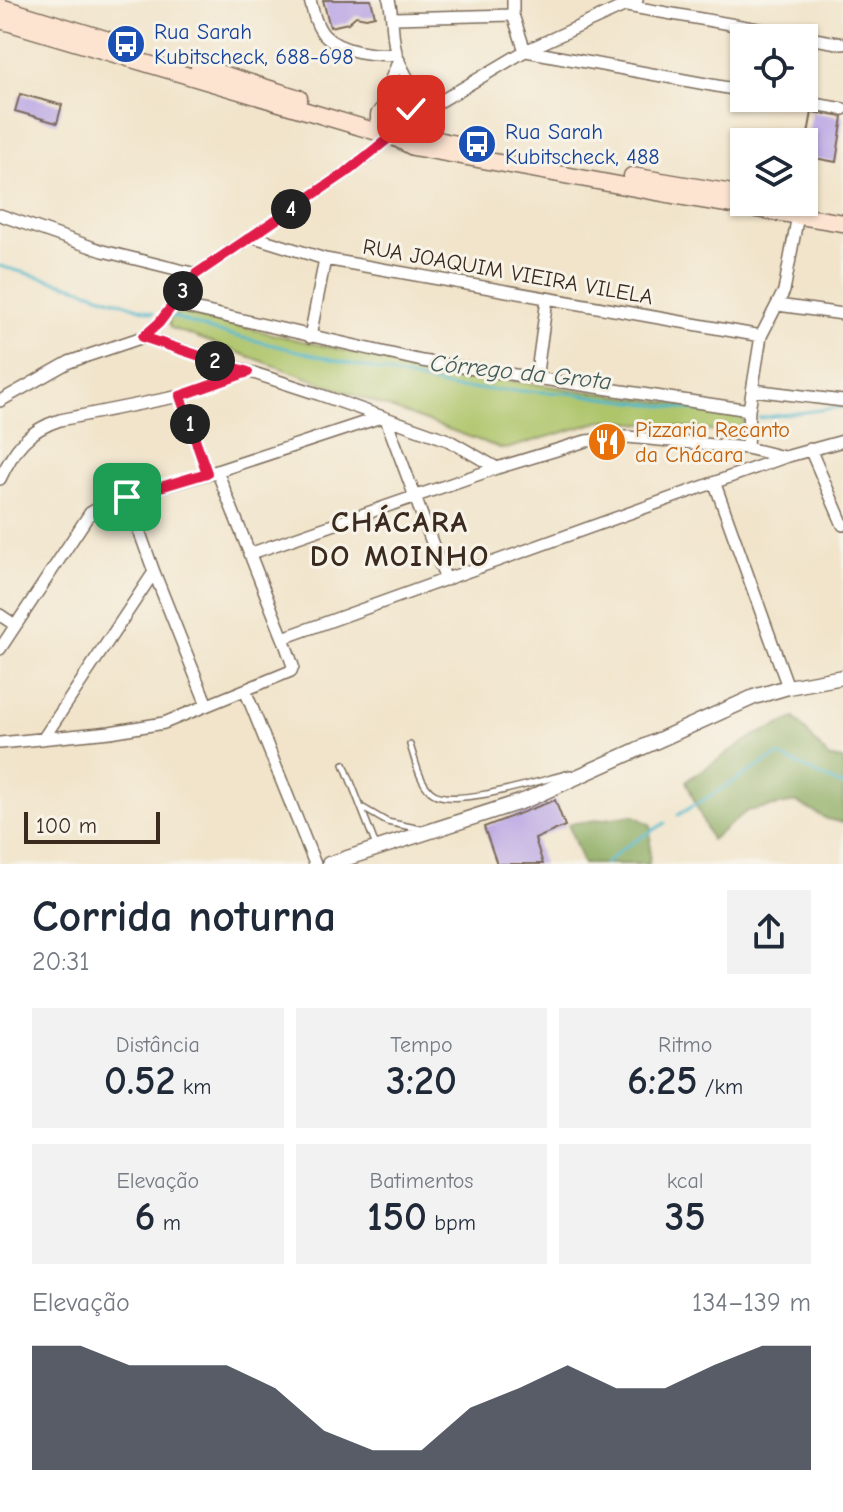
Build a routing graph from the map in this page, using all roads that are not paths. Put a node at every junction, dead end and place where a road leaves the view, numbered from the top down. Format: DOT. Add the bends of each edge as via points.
graph roads {
  1 [pos="310,0"];
  2 [pos="389,0"];
  3 [pos="513,0"];
  4 [pos="637,0"];
  5 [pos="625,5"];
  6 [pos="0,7"];
  7 [pos="15,14"];
  8 [pos="513,15"];
  9 [pos="394,18"];
  10 [pos="843,44"];
  11 [pos="525,51"];
  12 [pos="398,57"];
  13 [pos="730,88"];
  14 [pos="818,105"];
  15 [pos="843,109"];
  16 [pos="408,116"];
  17 [pos="385,128"];
  18 [pos="730,193"];
  19 [pos="730,204"];
  20 [pos="818,208"];
  21 [pos="843,213"];
  22 [pos="0,215"];
  23 [pos="798,216"];
  24 [pos="804,216"];
  25 [pos="843,223"];
  26 [pos="251,236"];
  27 [pos="325,259"];
  28 [pos="196,274"];
  29 [pos="547,299"];
  30 [pos="172,304"];
  31 [pos="778,305"];
  32 [pos="843,314"];
  33 [pos="761,336"];
  34 [pos="143,337"];
  35 [pos="310,337"];
  36 [pos="248,372"];
  37 [pos="536,379"];
  38 [pos="753,390"];
  39 [pos="180,396"];
  40 [pos="0,401"];
  41 [pos="843,401"];
  42 [pos="749,410"];
  43 [pos="384,418"];
  44 [pos="843,441"];
  45 [pos="747,448"];
  46 [pos="810,449"];
  47 [pos="785,457"];
  48 [pos="497,468"];
  49 [pos="212,472"];
  50 [pos="0,479"];
  51 [pos="715,484"];
  52 [pos="416,496"];
  53 [pos="127,497"];
  54 [pos="838,499"];
  55 [pos="843,525"];
  56 [pos="249,554"];
  57 [pos="154,572"];
  58 [pos="446,580"];
  59 [pos="0,615"];
  60 [pos="15,625"];
  61 [pos="283,638"];
  62 [pos="0,649"];
  63 [pos="843,677"];
  64 [pos="788,687"];
  65 [pos="245,690"];
  66 [pos="207,705"];
  67 [pos="43,739"];
  68 [pos="0,743"];
  69 [pos="410,745"];
  70 [pos="344,764"];
  71 [pos="603,766"];
  72 [pos="361,806"];
  73 [pos="430,831"];
  74 [pos="376,847"];
  75 [pos="315,864"];
  76 [pos="329,864"];
  1 -- 12 [label="street" via="331,41 371,55"];
  2 -- 9 [label="street"];
  3 -- 8 [label="street"];
  4 -- 5 [label="street"];
  5 -- 10 [label="street"];
  5 -- 11 [label="street"];
  6 -- 7 [label="main road"];
  7 -- 17 [label="main road"];
  8 -- 9 [label="street"];
  8 -- 11 [label="street"];
  9 -- 12 [label="street"];
  11 -- 13 [label="street"];
  11 -- 16 [label="street"];
  12 -- 16 [label="street" via="415,96"];
  12 -- 17 [label="street" via="388,86"];
  14 -- 15 [label="street"];
  16 -- 17 [label="main road" via="405,132"];
  16 -- 17 [label="main road" via="395,106"];
  16 -- 18 [label="main road" via="422,134 441,141"];
  17 -- 19 [label="main road" via="413,147"];
  17 -- 26 [label="street" via="348,171"];
  20 -- 21 [label="main road"];
  22 -- 28 [label="street" via="103,251"];
  23 -- 31 [label="street"];
  24 -- 25 [label="main road"];
  26 -- 27 [label="street, RUA JOAQUIM VIEIRA VILELA"];
  26 -- 28 [label="street"];
  27 -- 29 [label="street, RUA JOAQUIM VIEIRA VILELA"];
  27 -- 35 [label="street"];
  28 -- 30 [label="street"];
  29 -- 33 [label="street, RUA JOAQUIM VIEIRA VILELA"];
  29 -- 37 [label="street"];
  30 -- 34 [label="street"];
  30 -- 35 [label="street"];
  31 -- 32 [label="street"];
  31 -- 33 [label="street"];
  33 -- 38 [label="street"];
  34 -- 36 [label="street"];
  34 -- 40 [label="street" via="69,362"];
  35 -- 37 [label="street"];
  36 -- 39 [label="street"];
  36 -- 43 [label="street"];
  37 -- 42 [label="street"];
  38 -- 41 [label="street"];
  38 -- 42 [label="street"];
  39 -- 49 [label="street"];
  39 -- 50 [label="street" via="41,426 21,443"];
  42 -- 45 [label="street"];
  43 -- 48 [label="street" via="448,440"];
  43 -- 49 [label="street"];
  43 -- 52 [label="street"];
  44 -- 46 [label="street"];
  45 -- 47 [label="street"];
  45 -- 48 [label="street" via="607,438"];
  46 -- 47 [label="street"];
  46 -- 54 [label="street"];
  47 -- 51 [label="street"];
  48 -- 52 [label="street"];
  49 -- 53 [label="street"];
  49 -- 56 [label="street"];
  51 -- 58 [label="street"];
  51 -- 64 [label="street"];
  52 -- 56 [label="street"];
  52 -- 58 [label="street"];
  53 -- 57 [label="street"];
  53 -- 60 [label="street" via="90,513"];
  54 -- 55 [label="street"];
  56 -- 61 [label="street"];
  57 -- 66 [label="street"];
  57 -- 67 [label="street"];
  58 -- 61 [label="street"];
  59 -- 60 [label="street"];
  60 -- 62 [label="street"];
  61 -- 65 [label="street" via="291,671"];
  63 -- 64 [label="street"];
  64 -- 71 [label="street" via="754,697"];
  65 -- 66 [label="street"];
  65 -- 75 [label="street"];
  66 -- 67 [label="street" via="164,723"];
  67 -- 68 [label="street"];
  69 -- 71 [label="lane" via="426,788 440,797 464,798"];
  70 -- 72 [label="lane"];
  71 -- 73 [label="street" via="526,800"];
  72 -- 73 [label="lane" via="387,822"];
  72 -- 74 [label="lane"];
  73 -- 74 [label="street"];
  74 -- 76 [label="street"];
}
